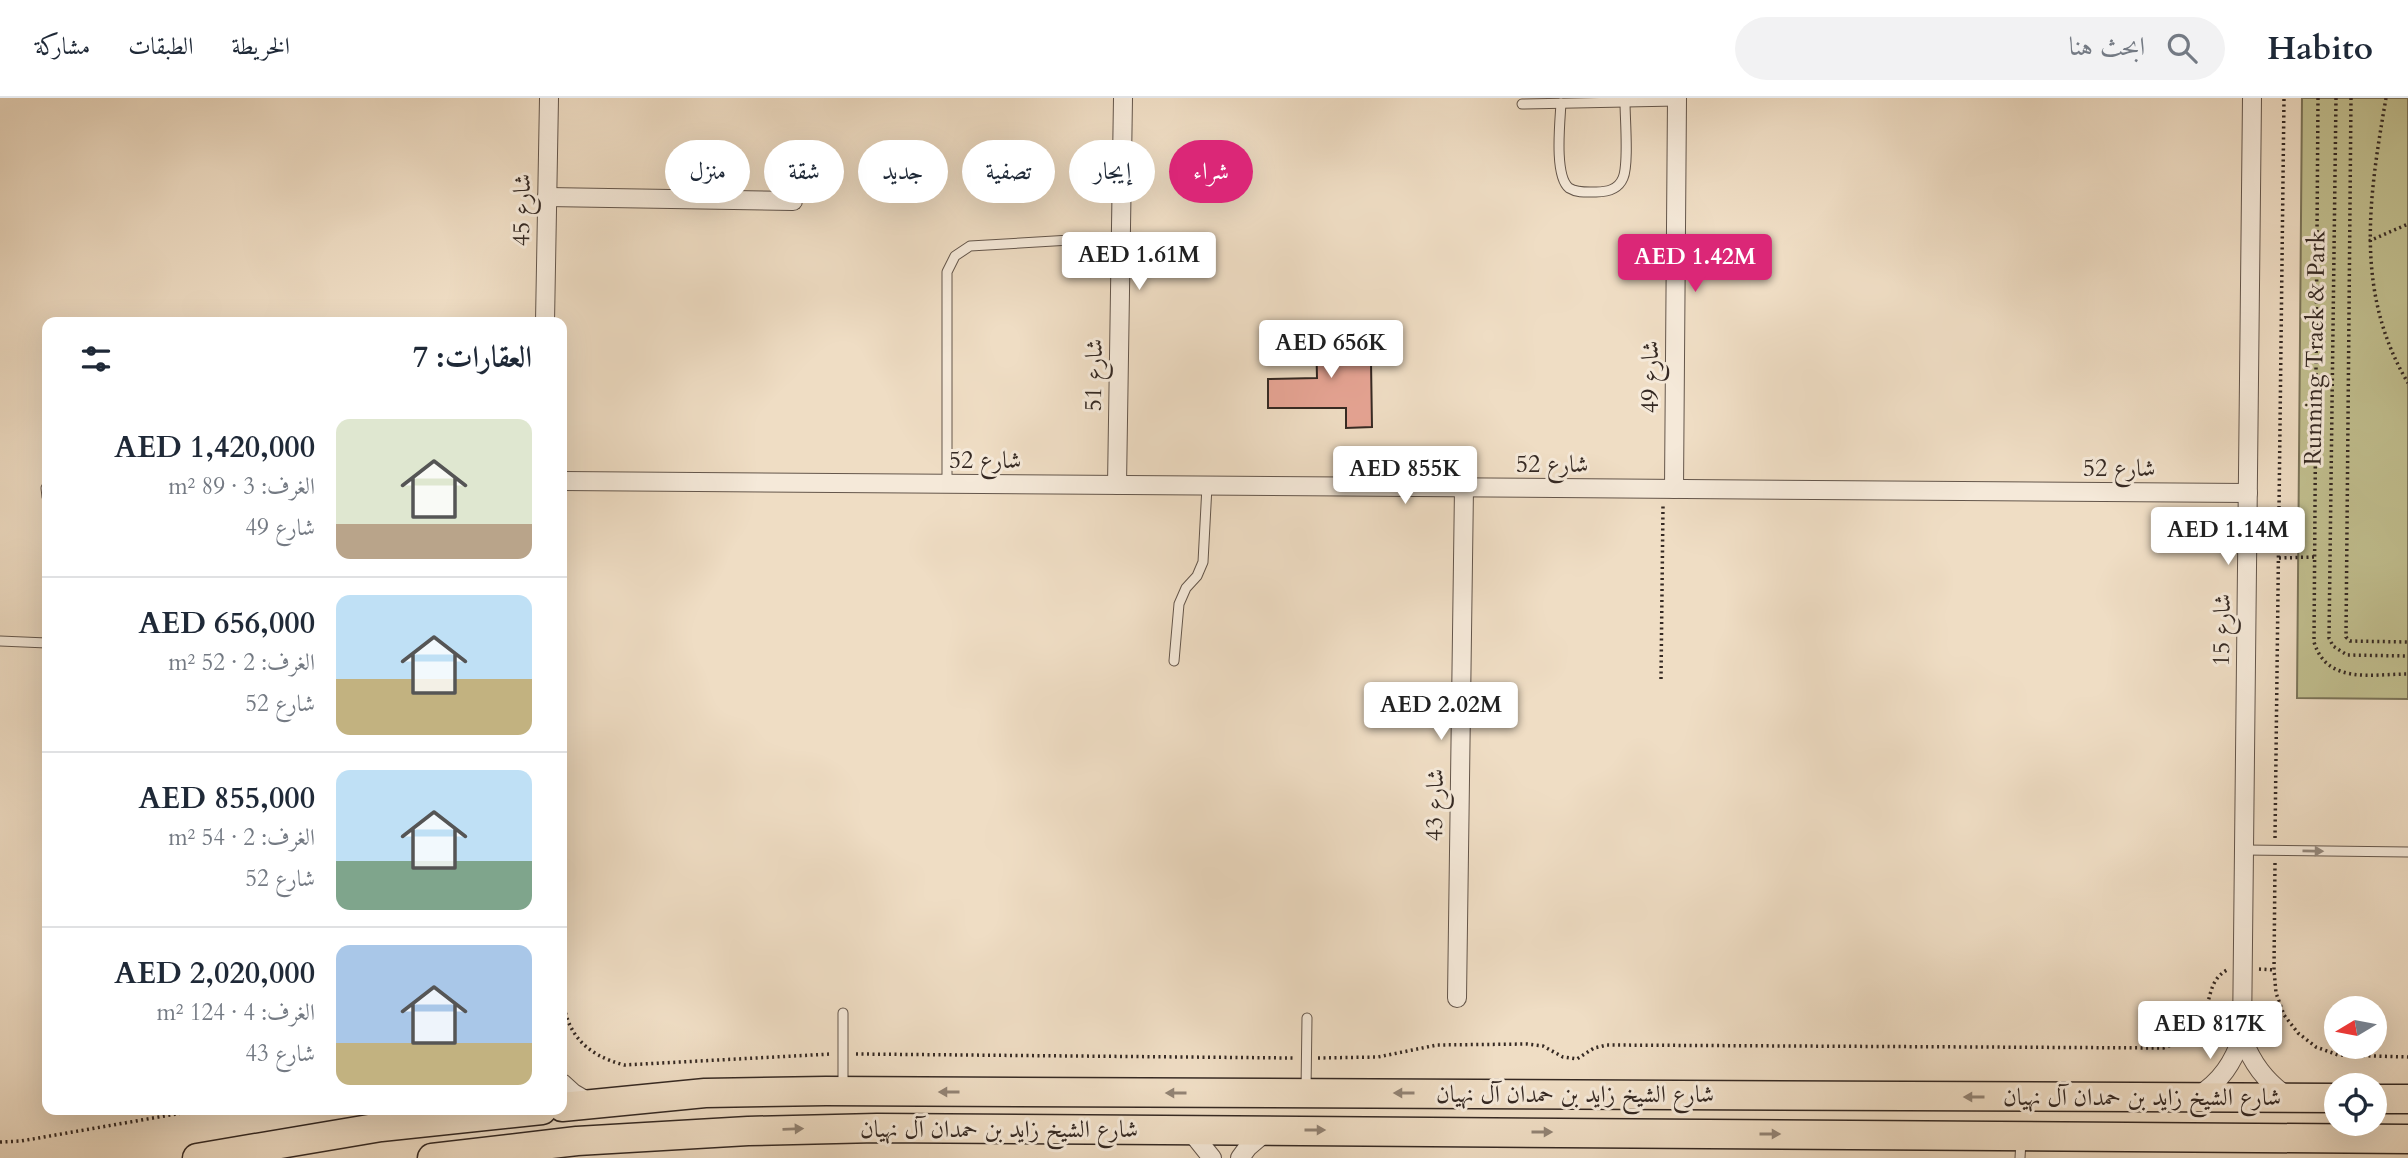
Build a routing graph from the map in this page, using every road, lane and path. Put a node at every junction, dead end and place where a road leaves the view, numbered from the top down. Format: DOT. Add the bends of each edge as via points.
graph roads {
  1 [pos="549,98"];
  2 [pos="1123,98"];
  3 [pos="2252,98"];
  4 [pos="2284,98"];
  5 [pos="2319,98"];
  6 [pos="2336,98"];
  7 [pos="2351,98"];
  8 [pos="2385,98"];
  9 [pos="1677,100"];
  10 [pos="1625,102"];
  11 [pos="1561,103"];
  12 [pos="1522,104"];
  13 [pos="547,197"];
  14 [pos="764,201"];
  15 [pos="2408,224"];
  16 [pos="1121,237"];
  17 [pos="2369,241"];
  18 [pos="545,317"];
  19 [pos="2408,383"];
  20 [pos="567,481"];
  21 [pos="947,484"];
  22 [pos="1117,485"];
  23 [pos="1207,486"];
  24 [pos="1464,488"];
  25 [pos="1669,489"];
  26 [pos="2248,493"];
  27 [pos="2314,557"];
  28 [pos="2279,558"];
  29 [pos="0,641"];
  30 [pos="2408,642"];
  31 [pos="42,643"];
  32 [pos="2408,656"];
  33 [pos="1174,661"];
  34 [pos="2408,674"];
  35 [pos="1661,679"];
  36 [pos="2244,850"];
  37 [pos="2275,850"];
  38 [pos="2408,852"];
  39 [pos="2243,968"];
  40 [pos="2274,970"];
  41 [pos="1457,998"];
  42 [pos="843,1013"];
  43 [pos="1307,1018"];
  44 [pos="567,1021"];
  45 [pos="2242,1037"];
  46 [pos="843,1054"];
  47 [pos="2408,1057"];
  48 [pos="1307,1058"];
  49 [pos="567,1088"];
  50 [pos="843,1091"];
  51 [pos="888,1092"];
  52 [pos="705,1093"];
  53 [pos="1306,1093"];
  54 [pos="2288,1097"];
  55 [pos="2195,1098"];
  56 [pos="2324,1098"];
  57 [pos="2387,1099"];
  58 [pos="2408,1099"];
  59 [pos="592,1104"];
  60 [pos="567,1106"];
  61 [pos="171,1115"];
  62 [pos="475,1115"];
  63 [pos="1186,1129"];
  64 [pos="1268,1130"];
  65 [pos="748,1131"];
  66 [pos="2408,1139"];
  67 [pos="577,1141"];
  68 [pos="0,1142"];
  69 [pos="2021,1147"];
  70 [pos="197,1158"];
  71 [pos="432,1158"];
  72 [pos="1212,1158"];
  73 [pos="1240,1158"];
  1 -- 13 [label="street, شارع 45"];
  2 -- 16 [label="street, شارع 51"];
  3 -- 26 [label="street, شارع 15"];
  4 -- 28 [label="path"];
  5 -- 27 [label="path"];
  6 -- 32 [label="path, Running Track & Park" via="2329,638 2347,655"];
  7 -- 30 [label="path" via="2346,637 2350,641"];
  8 -- 17 [label="path"];
  9 -- 10 [label="lane"];
  9 -- 25 [label="street, شارع 49"];
  10 -- 11 [label="lane"];
  10 -- 11 [label="lane" via="1623,177 1614,189 1599,192 1577,192 1562,180"];
  11 -- 12 [label="lane"];
  13 -- 14 [label="street"];
  13 -- 18 [label="street, شارع 45"];
  15 -- 17 [label="path"];
  16 -- 21 [label="lane" via="970,246 955,256 947,272"];
  16 -- 22 [label="street, شارع 51"];
  17 -- 19 [label="path" via="2385,336"];
  20 -- 21 [label="street, شارع 52"];
  21 -- 22 [label="street, شارع 52"];
  22 -- 23 [label="street, شارع 52"];
  23 -- 24 [label="street, شارع 52"];
  23 -- 33 [label="lane" via="1203,562 1179,604"];
  24 -- 25 [label="street, شارع 52"];
  24 -- 41 [label="street, شارع 43"];
  25 -- 26 [label="street, شارع 52"];
  25 -- 35 [label="path"];
  26 -- 36 [label="street, شارع 15"];
  27 -- 28 [label="path"];
  27 -- 34 [label="path" via="2314,642 2324,663 2345,673"];
  28 -- 37 [label="path"];
  29 -- 31 [label="lane"];
  36 -- 37 [label="lane"];
  36 -- 39 [label="street, شارع 15"];
  37 -- 38 [label="lane, one-way"];
  37 -- 40 [label="path"];
  39 -- 40 [label="path"];
  39 -- 45 [label="street, شارع 15"];
  39 -- 48 [label="path" via="2218,976 2201,1024 2191,1036 2163,1048 1607,1045 1570,1059 1535,1044 1449,1044 1378,1058"];
  40 -- 47 [label="path" via="2284,1015 2316,1047 2338,1055"];
  42 -- 46 [label="lane"];
  43 -- 48 [label="lane"];
  44 -- 46 [label="path" via="590,1051 624,1065"];
  45 -- 54 [label="street, شارع 15" via="2259,1072"];
  45 -- 55 [label="street, شارع 15" via="2225,1073"];
  46 -- 48 [label="path"];
  46 -- 50 [label="lane"];
  48 -- 53 [label="lane"];
  49 -- 59 [label="street"];
  50 -- 51 [label="main road, شارع الشيخ زايد بن حمدان آل نهيان"];
  50 -- 52 [label="main road, شارع الشيخ زايد بن حمدان آل نهيان"];
  53 -- 51 [label="main road, شارع الشيخ زايد بن حمدان آل نهيان, one-way"];
  51 -- 65 [label="main road" via="842,1103 757,1108 748,1118"];
  52 -- 59 [label="main road, شارع الشيخ زايد بن حمدان آل نهيان"];
  52 -- 67 [label="main road" via="709,1104 699,1118 630,1127"];
  55 -- 53 [label="main road, شارع الشيخ زايد بن حمدان آل نهيان, one-way"];
  54 -- 55 [label="main road, شارع الشيخ زايد بن حمدان آل نهيان"];
  54 -- 56 [label="main road, شارع الشيخ زايد بن حمدان آل نهيان"];
  57 -- 58 [label="main road"];
  59 -- 60 [label="main road, شارع الشيخ زايد بن حمدان آل نهيان"];
  61 -- 68 [label="path"];
  62 -- 70 [label="main road"];
  63 -- 64 [label="main road, شارع الشيخ زايد بن حمدان آل نهيان"];
  65 -- 63 [label="main road, شارع الشيخ زايد بن حمدان آل نهيان, one-way"];
  63 -- 72 [label="street"];
  64 -- 69 [label="main road, شارع الشيخ زايد بن حمدان آل نهيان, one-way"];
  64 -- 73 [label="street"];
  65 -- 67 [label="main road, شارع الشيخ زايد بن حمدان آل نهيان"];
  66 -- 69 [label="main road, شارع الشيخ زايد بن حمدان آل نهيان"];
  67 -- 71 [label="main road, شارع الشيخ زايد بن حمدان آل نهيان"];
}
